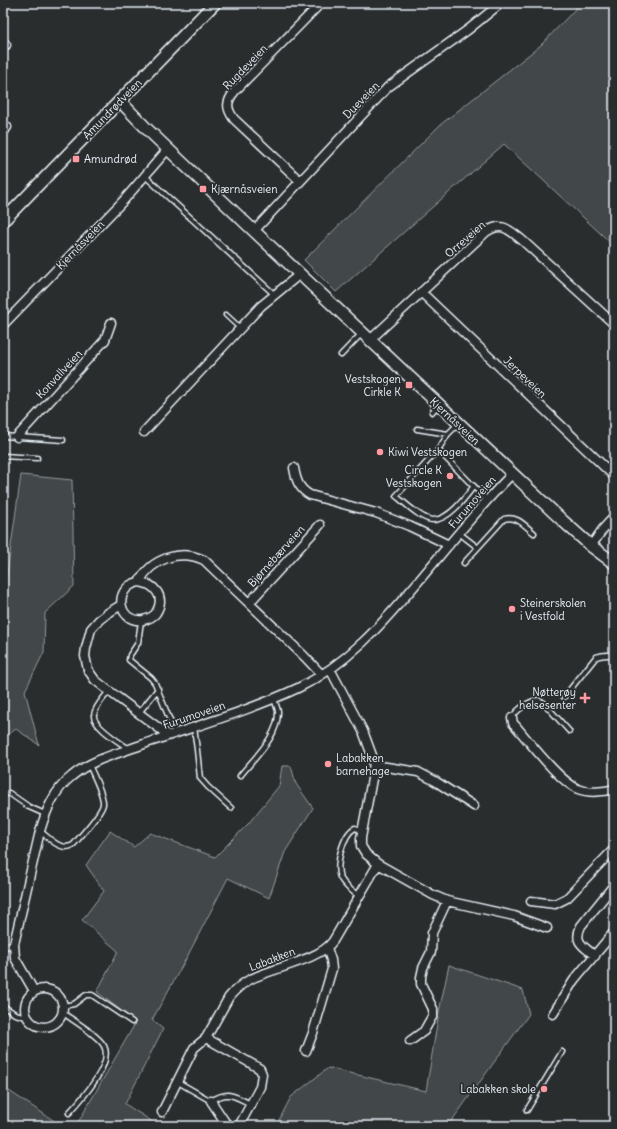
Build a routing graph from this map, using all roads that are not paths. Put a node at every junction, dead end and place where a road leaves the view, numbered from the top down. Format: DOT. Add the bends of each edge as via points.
graph roads {
  1 [pos="215,3"];
  2 [pos="322,3"];
  3 [pos="501,3"];
  4 [pos="120,101"];
  5 [pos="168,149"];
  6 [pos="145,175"];
  7 [pos="300,181"];
  8 [pos="5,214"];
  9 [pos="254,231"];
  10 [pos="300,274"];
  11 [pos="421,292"];
  12 [pos="274,295"];
  13 [pos="226,315"];
  14 [pos="111,323"];
  15 [pos="3,324"];
  16 [pos="614,324"];
  17 [pos="240,328"];
  18 [pos="366,336"];
  19 [pos="341,355"];
  20 [pos="458,423"];
  21 [pos="417,429"];
  22 [pos="144,432"];
  23 [pos="448,434"];
  24 [pos="3,436"];
  25 [pos="17,436"];
  26 [pos="63,440"];
  27 [pos="438,450"];
  28 [pos="3,456"];
  29 [pos="37,458"];
  30 [pos="294,468"];
  31 [pos="512,474"];
  32 [pos="614,476"];
  33 [pos="474,486"];
  34 [pos="487,500"];
  35 [pos="614,517"];
  36 [pos="320,525"];
  37 [pos="459,533"];
  38 [pos="534,534"];
  39 [pos="449,545"];
  40 [pos="592,546"];
  41 [pos="477,547"];
  42 [pos="464,563"];
  43 [pos="614,563"];
  44 [pos="139,582"];
  45 [pos="249,603"];
  46 [pos="121,605"];
  47 [pos="140,621"];
  48 [pos="614,656"];
  49 [pos="330,669"];
  50 [pos="321,674"];
  51 [pos="158,689"];
  52 [pos="109,691"];
  53 [pos="564,697"];
  54 [pos="274,698"];
  55 [pos="138,714"];
  56 [pos="512,718"];
  57 [pos="193,727"];
  58 [pos="569,732"];
  59 [pos="172,734"];
  60 [pos="129,749"];
  61 [pos="89,765"];
  62 [pos="374,765"];
  63 [pos="240,776"];
  64 [pos="614,789"];
  65 [pos="3,795"];
  66 [pos="474,806"];
  67 [pos="231,808"];
  68 [pos="45,814"];
  69 [pos="362,830"];
  70 [pos="40,831"];
  71 [pos="614,849"];
  72 [pos="378,864"];
  73 [pos="614,885"];
  74 [pos="359,896"];
  75 [pos="531,900"];
  76 [pos="447,902"];
  77 [pos="547,928"];
  78 [pos="614,932"];
  79 [pos="14,944"];
  80 [pos="3,948"];
  81 [pos="327,948"];
  82 [pos="595,956"];
  83 [pos="34,991"];
  84 [pos="3,1006"];
  85 [pos="63,1010"];
  86 [pos="553,1014"];
  87 [pos="27,1017"];
  88 [pos="132,1022"];
  89 [pos="206,1038"];
  90 [pos="410,1040"];
  91 [pos="306,1051"];
  92 [pos="562,1052"];
  93 [pos="178,1082"];
  94 [pos="211,1101"];
  95 [pos="251,1104"];
  96 [pos="527,1110"];
  97 [pos="162,1112"];
  98 [pos="69,1113"];
  99 [pos="229,1126"];
  100 [pos="238,1126"];
  1 -- 4 [label="main road, Amundrødveien"];
  2 -- 7 [label="street, Rugdeveien" via="235,91 230,97 228,107 234,119"];
  3 -- 7 [label="street, Dueveien" via="393,83"];
  4 -- 5 [label="main road, Kjernåsveien"];
  4 -- 8 [label="main road, Amundrødveien"];
  5 -- 6 [label="street, Kjernåsveien"];
  5 -- 9 [label="main road, Kjernåsveien"];
  6 -- 12 [label="lane"];
  6 -- 15 [label="street, Kjernåsveien" via="124,200"];
  7 -- 9 [label="street, Dueveien"];
  9 -- 10 [label="main road, Kjernåsveien"];
  10 -- 12 [label="street"];
  10 -- 18 [label="main road, Kjernåsveien"];
  11 -- 16 [label="street, Orreveien" via="486,232 502,226 522,240"];
  11 -- 18 [label="street, Orreveien"];
  11 -- 32 [label="street, Jerpeveien"];
  12 -- 17 [label="street"];
  13 -- 17 [label="lane"];
  14 -- 25 [label="street, Konvallveien" via="105,340"];
  17 -- 22 [label="street"];
  18 -- 19 [label="lane"];
  18 -- 20 [label="main road, Kjernåsveien" via="435,409"];
  20 -- 23 [label="lane"];
  20 -- 31 [label="main road, Kjernåsveien"];
  21 -- 23 [label="lane"];
  23 -- 27 [label="lane"];
  24 -- 25 [label="lane"];
  25 -- 26 [label="lane"];
  27 -- 33 [label="lane"];
  27 -- 33 [label="lane" via="396,496 423,517 433,520 454,510"];
  28 -- 29 [label="lane"];
  30 -- 39 [label="street, Furumoveien" via="300,488 310,495 376,513"];
  31 -- 34 [label="street, Furumoveien"];
  31 -- 40 [label="main road, Kjernåsveien"];
  33 -- 34 [label="lane"];
  34 -- 37 [label="street, Furumoveien"];
  35 -- 40 [label="street"];
  36 -- 45 [label="street, Bjørnebærveien"];
  37 -- 39 [label="street, Furumoveien"];
  37 -- 41 [label="lane"];
  38 -- 41 [label="lane" via="518,520 510,517 500,522"];
  39 -- 49 [label="street, Furumoveien" via="366,640"];
  40 -- 43 [label="main road, Kjernåsveien"];
  41 -- 42 [label="lane"];
  44 -- 45 [label="street, Bjørnebærveien" via="144,572 159,561 177,556 196,557 211,566"];
  44 -- 46 [label="street, Bjørnebærveien" via="125,589"];
  44 -- 47 [label="street" via="154,587 160,600 159,608 154,615"];
  45 -- 50 [label="street, Bjørnebærveien"];
  46 -- 47 [label="street" via="126,615"];
  46 -- 52 [label="street" via="93,626 86,648 85,662 88,670 95,680"];
  47 -- 51 [label="lane" via="138,643 129,660 153,680"];
  48 -- 53 [label="lane" via="596,657"];
  49 -- 50 [label="street, Furumoveien"];
  49 -- 62 [label="street" via="363,731"];
  50 -- 54 [label="street, Furumoveien"];
  51 -- 55 [label="lane"];
  51 -- 59 [label="lane"];
  52 -- 55 [label="street"];
  52 -- 60 [label="lane" via="98,706 94,719 101,728"];
  54 -- 57 [label="street, Furumoveien"];
  54 -- 63 [label="lane" via="278,711 274,730"];
  55 -- 59 [label="street"];
  56 -- 58 [label="lane" via="527,704 538,700 544,703"];
  56 -- 64 [label="street" via="513,723 539,752 576,788 588,791"];
  57 -- 59 [label="street, Furumoveien"];
  57 -- 67 [label="lane" via="200,778"];
  59 -- 60 [label="street, Furumoveien"];
  60 -- 61 [label="street, Furumoveien"];
  61 -- 68 [label="street, Furumoveien" via="63,785"];
  61 -- 70 [label="lane" via="102,798 99,813 69,847 61,846"];
  62 -- 66 [label="street" via="418,772"];
  62 -- 69 [label="street"];
  65 -- 68 [label="lane" via="9,793 29,807"];
  68 -- 70 [label="street, Furumoveien"];
  69 -- 72 [label="street" via="361,846"];
  69 -- 74 [label="lane" via="355,828 348,833 338,864 341,879"];
  70 -- 79 [label="street, Furumoveien"];
  71 -- 75 [label="street" via="567,898 555,904"];
  72 -- 74 [label="street"];
  72 -- 76 [label="street"];
  73 -- 82 [label="street" via="577,933 582,946"];
  74 -- 81 [label="street"];
  76 -- 77 [label="street" via="514,916"];
  76 -- 90 [label="street" via="432,933 431,952 421,977 421,984 433,1009 432,1016 424,1030"];
  78 -- 82 [label="street"];
  79 -- 80 [label="lane"];
  79 -- 83 [label="street, Furumoveien" via="15,958"];
  81 -- 89 [label="street, Labakken" via="243,984 229,997"];
  81 -- 91 [label="street" via="332,969"];
  82 -- 86 [label="street" via="574,980"];
  83 -- 85 [label="street" via="50,990 59,996"];
  83 -- 87 [label="street" via="25,1005"];
  84 -- 87 [label="lane" via="15,1014"];
  85 -- 87 [label="street" via="60,1019 49,1027 36,1026"];
  85 -- 88 [label="lane" via="86,995 92,994"];
  85 -- 98 [label="lane" via="101,1042 106,1054 95,1082"];
  89 -- 93 [label="street, Labakken" via="194,1048"];
  89 -- 95 [label="street" via="260,1069 262,1082"];
  92 -- 96 [label="lane"];
  93 -- 94 [label="lane"];
  93 -- 97 [label="street, Labakken"];
  94 -- 95 [label="lane" via="225,1094"];
  94 -- 99 [label="street"];
  95 -- 100 [label="street"];
}
